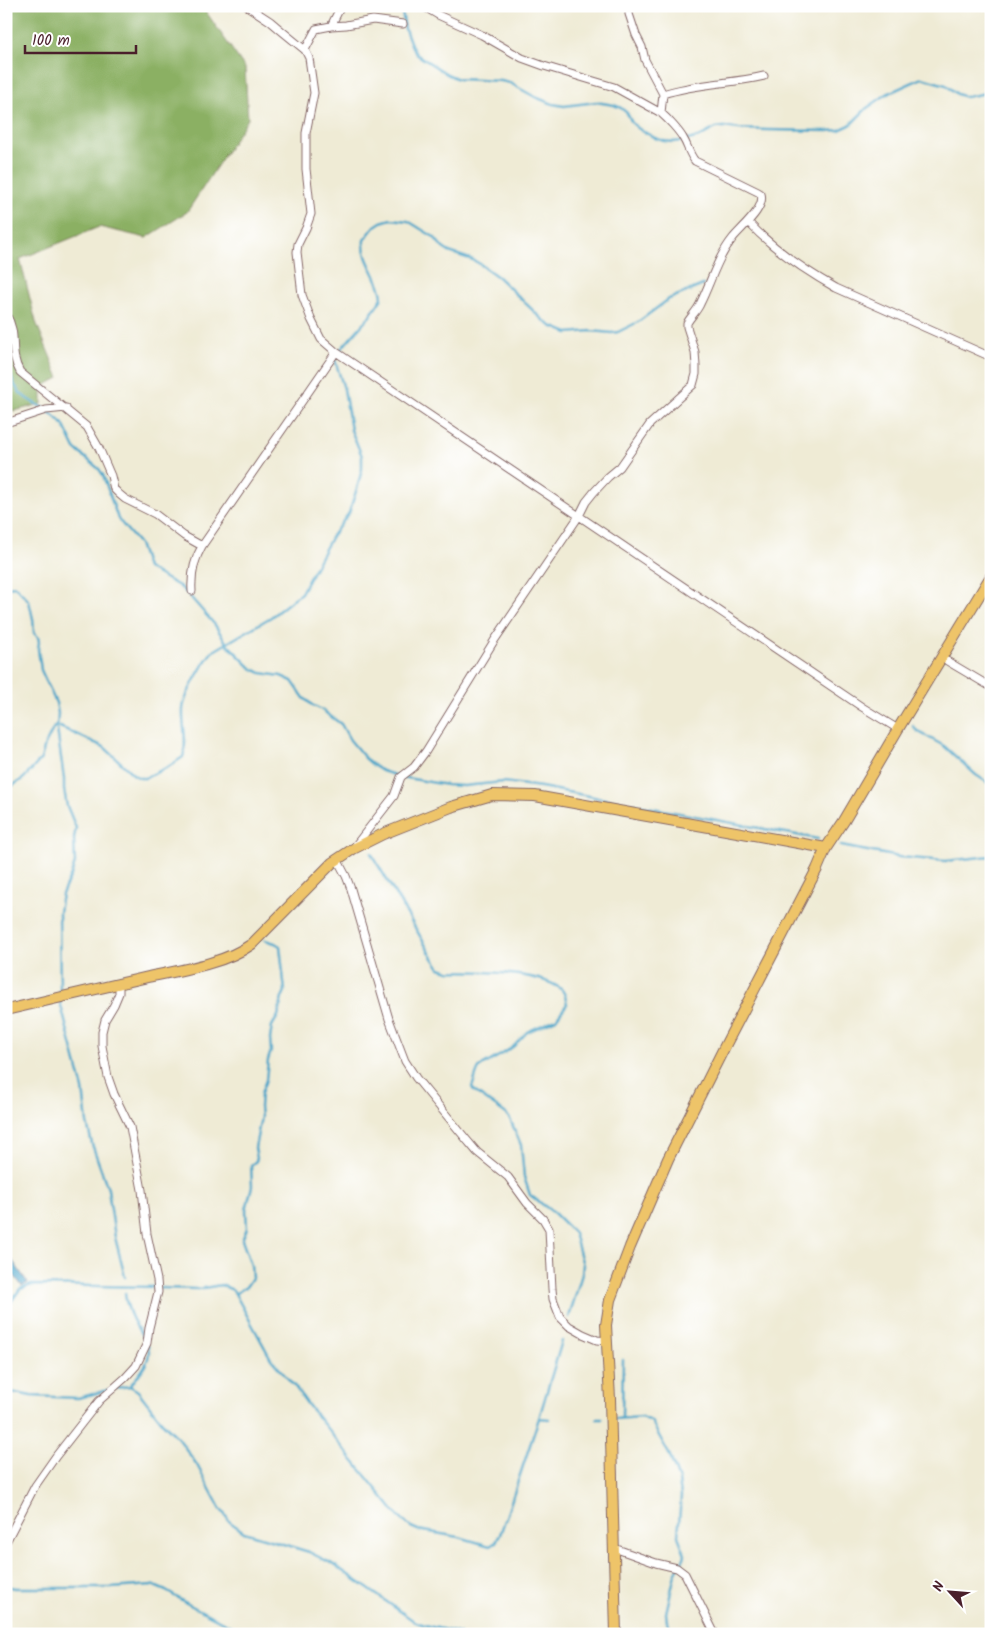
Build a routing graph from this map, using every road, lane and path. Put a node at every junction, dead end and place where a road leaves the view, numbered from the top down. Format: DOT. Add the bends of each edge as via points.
graph roads {
  1 [pos="247,6"];
  2 [pos="340,6"];
  3 [pos="423,6"];
  4 [pos="630,6"];
  5 [pos="403,24"];
  6 [pos="331,26"];
  7 [pos="305,50"];
  8 [pos="764,76"];
  9 [pos="663,94"];
  10 [pos="661,113"];
  11 [pos="748,222"];
  12 [pos="6,314"];
  13 [pos="336,352"];
  14 [pos="991,357"];
  15 [pos="66,408"];
  16 [pos="6,423"];
  17 [pos="579,516"];
  18 [pos="202,546"];
  19 [pos="991,576"];
  20 [pos="192,591"];
  21 [pos="942,658"];
  22 [pos="991,687"];
  23 [pos="898,728"];
  24 [pos="826,848"];
  25 [pos="353,849"];
  26 [pos="336,859"];
  27 [pos="119,984"];
  28 [pos="6,1010"];
  29 [pos="607,1341"];
  30 [pos="6,1542"];
  31 [pos="614,1548"];
  32 [pos="616,1634"];
  33 [pos="715,1634"];
  1 -- 7 [label="street"];
  2 -- 6 [label="street"];
  3 -- 10 [label="street" via="522,58 614,87"];
  4 -- 9 [label="street" via="629,14 645,60"];
  5 -- 6 [label="street" via="373,20"];
  6 -- 7 [label="street" via="316,29"];
  7 -- 13 [label="street" via="314,93 306,145 311,214 297,252 304,300 316,331"];
  8 -- 9 [label="street" via="682,88"];
  9 -- 10 [label="street"];
  10 -- 11 [label="street" via="699,163 761,194 760,204"];
  11 -- 14 [label="street" via="773,246 836,288"];
  11 -- 17 [label="street" via="720,257 701,302 687,324 695,352 693,385 650,424 620,467 586,502"];
  12 -- 15 [label="street" via="14,331 13,355 20,372"];
  13 -- 17 [label="street"];
  13 -- 18 [label="street"];
  15 -- 16 [label="street" via="46,410"];
  15 -- 18 [label="street" via="94,438 114,489 124,499 155,514"];
  17 -- 23 [label="street"];
  17 -- 25 [label="street" via="494,641 418,763 401,777 394,796"];
  18 -- 20 [label="street" via="191,580"];
  19 -- 21 [label="main road"];
  21 -- 22 [label="street"];
  21 -- 23 [label="main road"];
  23 -- 24 [label="main road"];
  24 -- 25 [label="main road" via="540,796 492,795 444,810"];
  24 -- 29 [label="main road" via="656,1185 610,1300"];
  25 -- 26 [label="main road"];
  26 -- 27 [label="main road" via="245,949 225,958"];
  26 -- 29 [label="street" via="351,889 389,1020 405,1061 477,1152 508,1177 543,1219 549,1230 553,1299 560,1317 583,1334"];
  27 -- 28 [label="main road"];
  27 -- 30 [label="street" via="114,1005 104,1020 102,1046 108,1077 130,1127 158,1292 147,1343 136,1366 99,1401 56,1456 35,1486"];
  29 -- 31 [label="main road"];
  31 -- 32 [label="main road"];
  31 -- 33 [label="street" via="679,1569 688,1578"];
}
